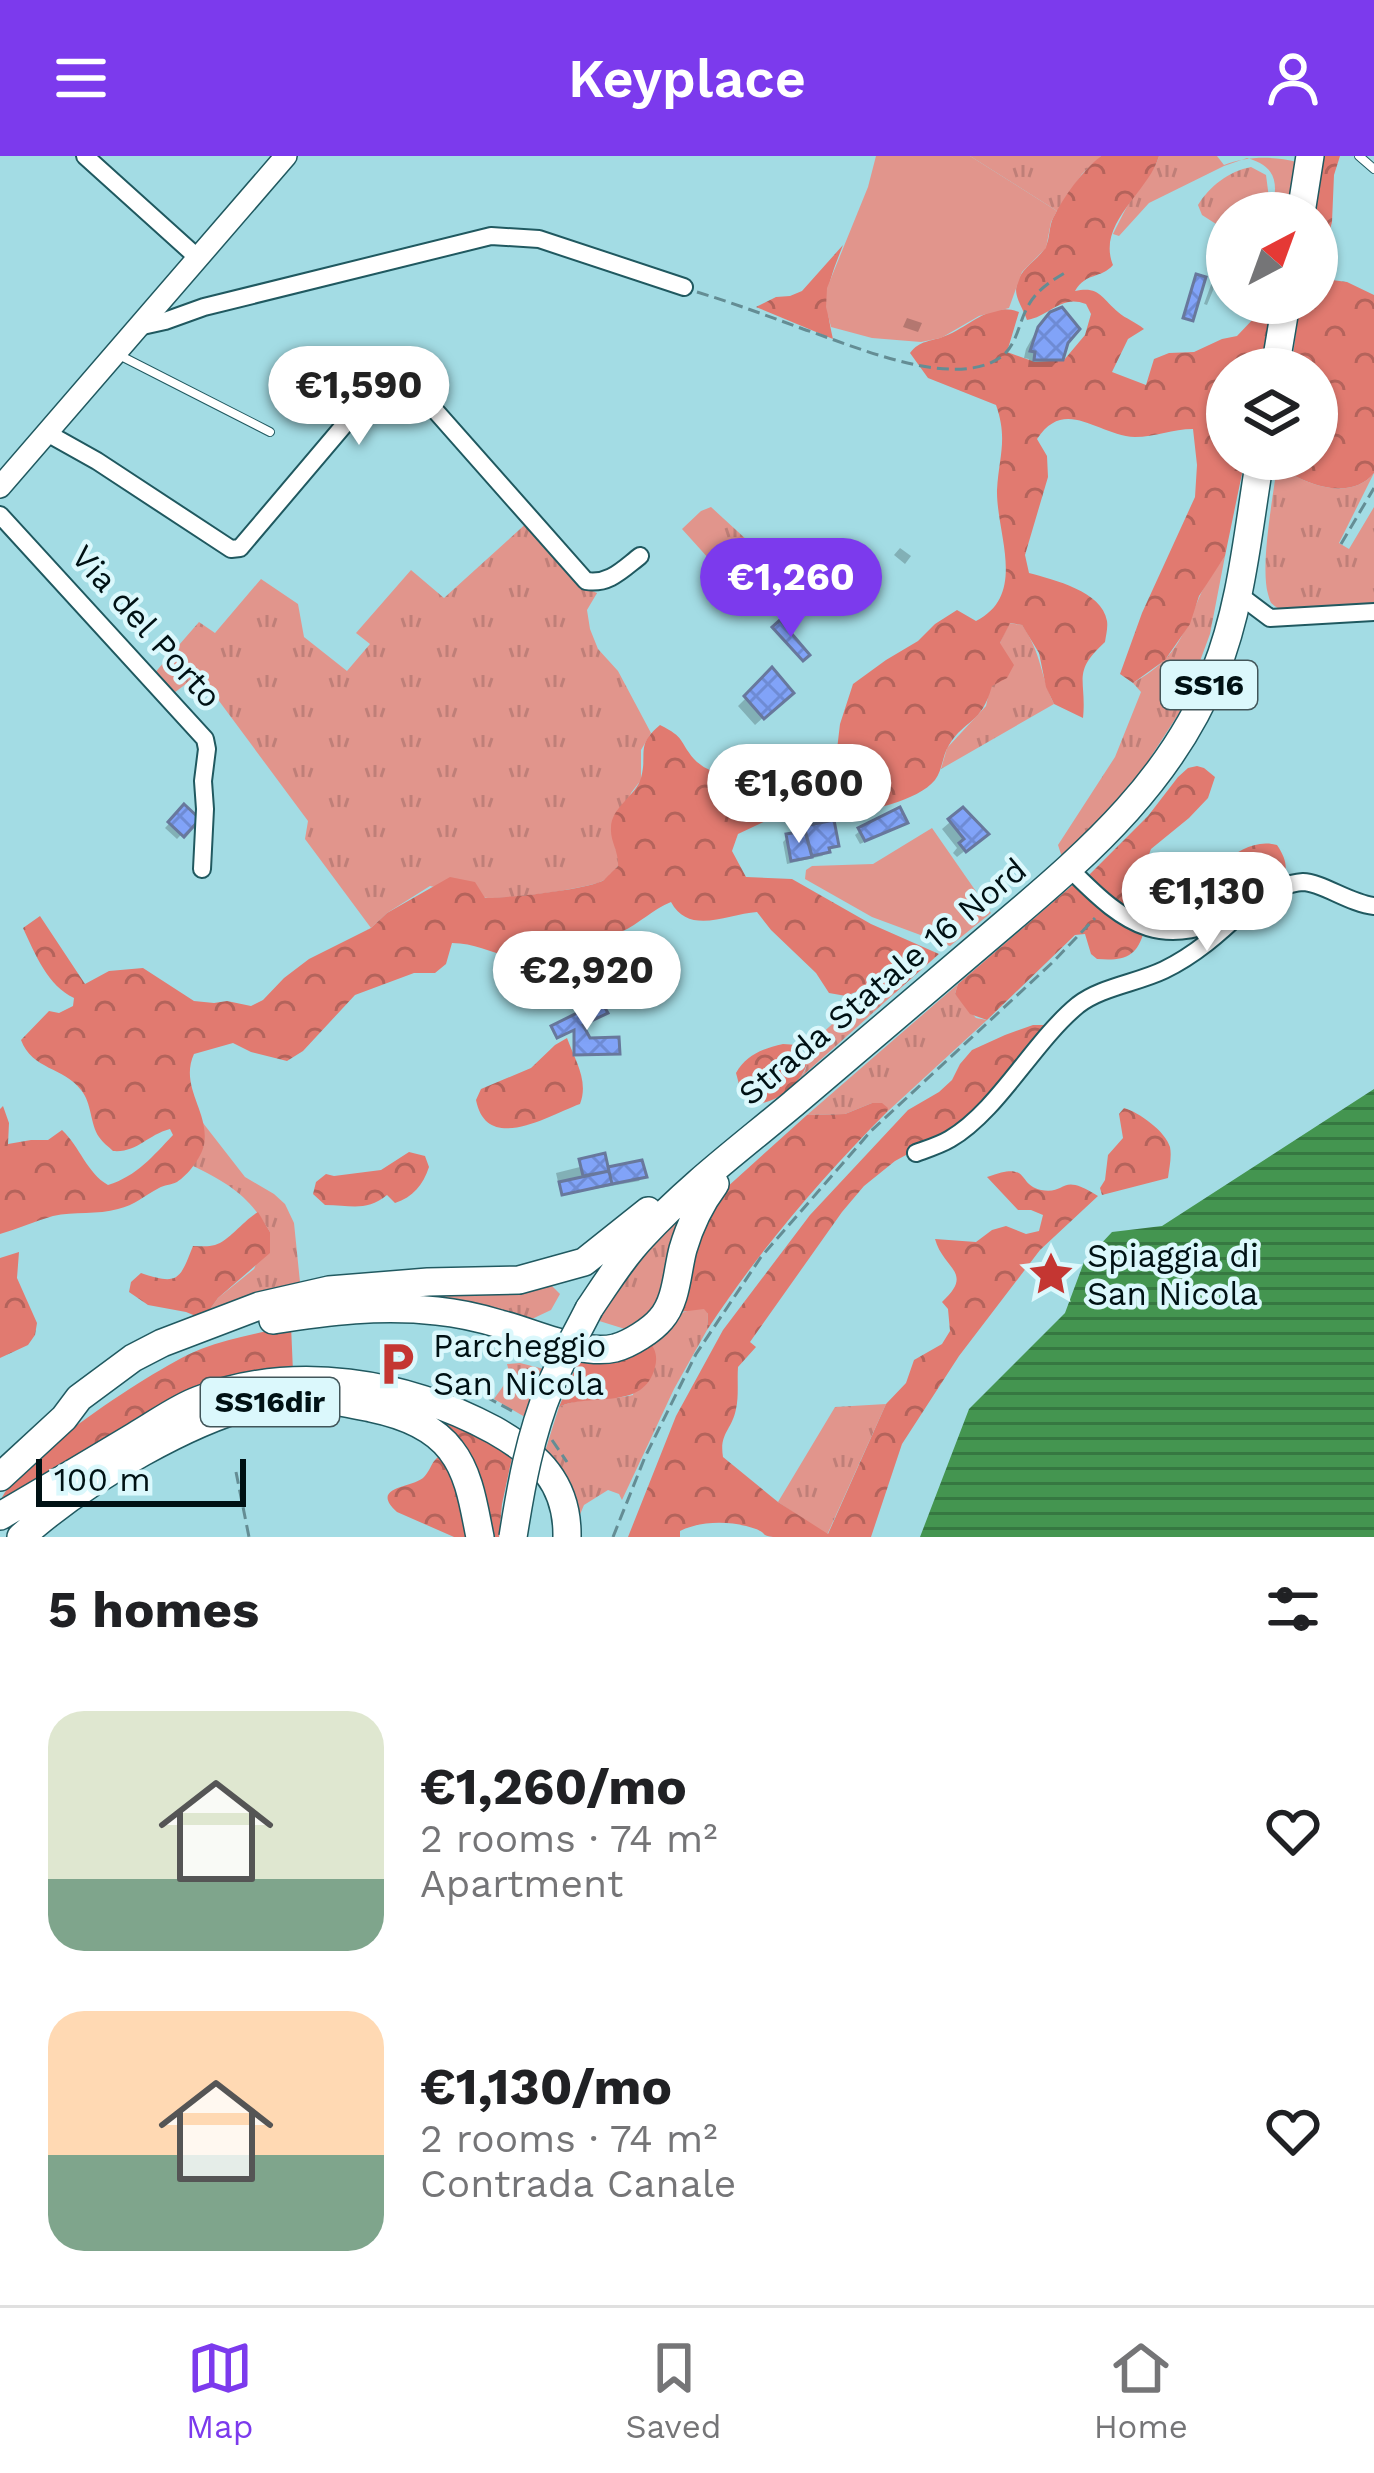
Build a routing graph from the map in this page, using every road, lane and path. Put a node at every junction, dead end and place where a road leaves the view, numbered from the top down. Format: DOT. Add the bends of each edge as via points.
graph roads {
  1 [pos="85,156"];
  2 [pos="286,156"];
  3 [pos="1310,156"];
  4 [pos="1359,156"];
  5 [pos="1374,169"];
  6 [pos="1304,192"];
  7 [pos="199,258"];
  8 [pos="1068,271"];
  9 [pos="684,287"];
  10 [pos="138,327"];
  11 [pos="116,353"];
  12 [pos="270,432"];
  13 [pos="47,433"];
  14 [pos="1257,480"];
  15 [pos="0,487"];
  16 [pos="1374,488"];
  17 [pos="0,515"];
  18 [pos="1341,544"];
  19 [pos="640,556"];
  20 [pos="1238,594"];
  21 [pos="1374,612"];
  22 [pos="202,869"];
  23 [pos="1070,869"];
  24 [pos="1374,905"];
  25 [pos="1245,909"];
  26 [pos="1095,918"];
  27 [pos="786,1109"];
  28 [pos="742,1148"];
  29 [pos="916,1153"];
  30 [pos="64,1418"];
  31 [pos="236,1472"];
  32 [pos="0,1477"];
  33 [pos="0,1516"];
  34 [pos="21,1537"];
  35 [pos="249,1537"];
  36 [pos="480,1537"];
  37 [pos="513,1537"];
  38 [pos="567,1537"];
  39 [pos="614,1537"];
  1 -- 7 [label="street"];
  2 -- 7 [label="street"];
  3 -- 6 [label="main road"];
  4 -- 5 [label="lane"];
  7 -- 10 [label="street"];
  8 -- 9 [label="path" via="1028,306 1011,349 973,368 881,358"];
  9 -- 10 [label="street" via="539,239 491,236"];
  10 -- 11 [label="street"];
  11 -- 12 [label="lane"];
  11 -- 13 [label="street"];
  13 -- 15 [label="street"];
  13 -- 19 [label="street" via="241,548 393,374 410,382 586,580 610,579"];
  14 -- 20 [label="main road, Strada Statale 16 Nord / SS16"];
  16 -- 18 [label="path"];
  17 -- 22 [label="street, Via del Porto" via="205,739"];
  20 -- 21 [label="street" via="1270,619"];
  20 -- 23 [label="main road, Strada Statale 16 Nord / SS16" via="1216,669 1180,741 1126,814"];
  23 -- 25 [label="street" via="1121,917 1156,930 1199,929"];
  23 -- 27 [label="main road, Strada Statale 16 Nord / SS16"];
  24 -- 25 [label="street" via="1306,881"];
  25 -- 29 [label="street" via="1181,961 1082,1002 968,1125"];
  26 -- 39 [label="path" via="871,1131 761,1257 696,1354"];
  27 -- 28 [label="main road, Strada Statale 16 Nord / SS16"];
  27 -- 30 [label="main road" via="690,1174 584,1262 519,1280 329,1290 259,1306 133,1358"];
  28 -- 30 [label="main road" via="700,1203 663,1318 630,1342 590,1348 443,1311 321,1312 200,1345"];
  28 -- 37 [label="main road, Strada Statale 16 Nord / SS16, bridge" via="644,1234 589,1309 538,1422"];
  30 -- 32 [label="main road"];
  31 -- 35 [label="path"];
  33 -- 38 [label="main road, SS16dir" via="196,1401 308,1379 415,1398 511,1440 560,1489"];
  34 -- 36 [label="main road, SS16dir" via="80,1492 206,1419 294,1399 385,1411 438,1436 466,1477"];
}
